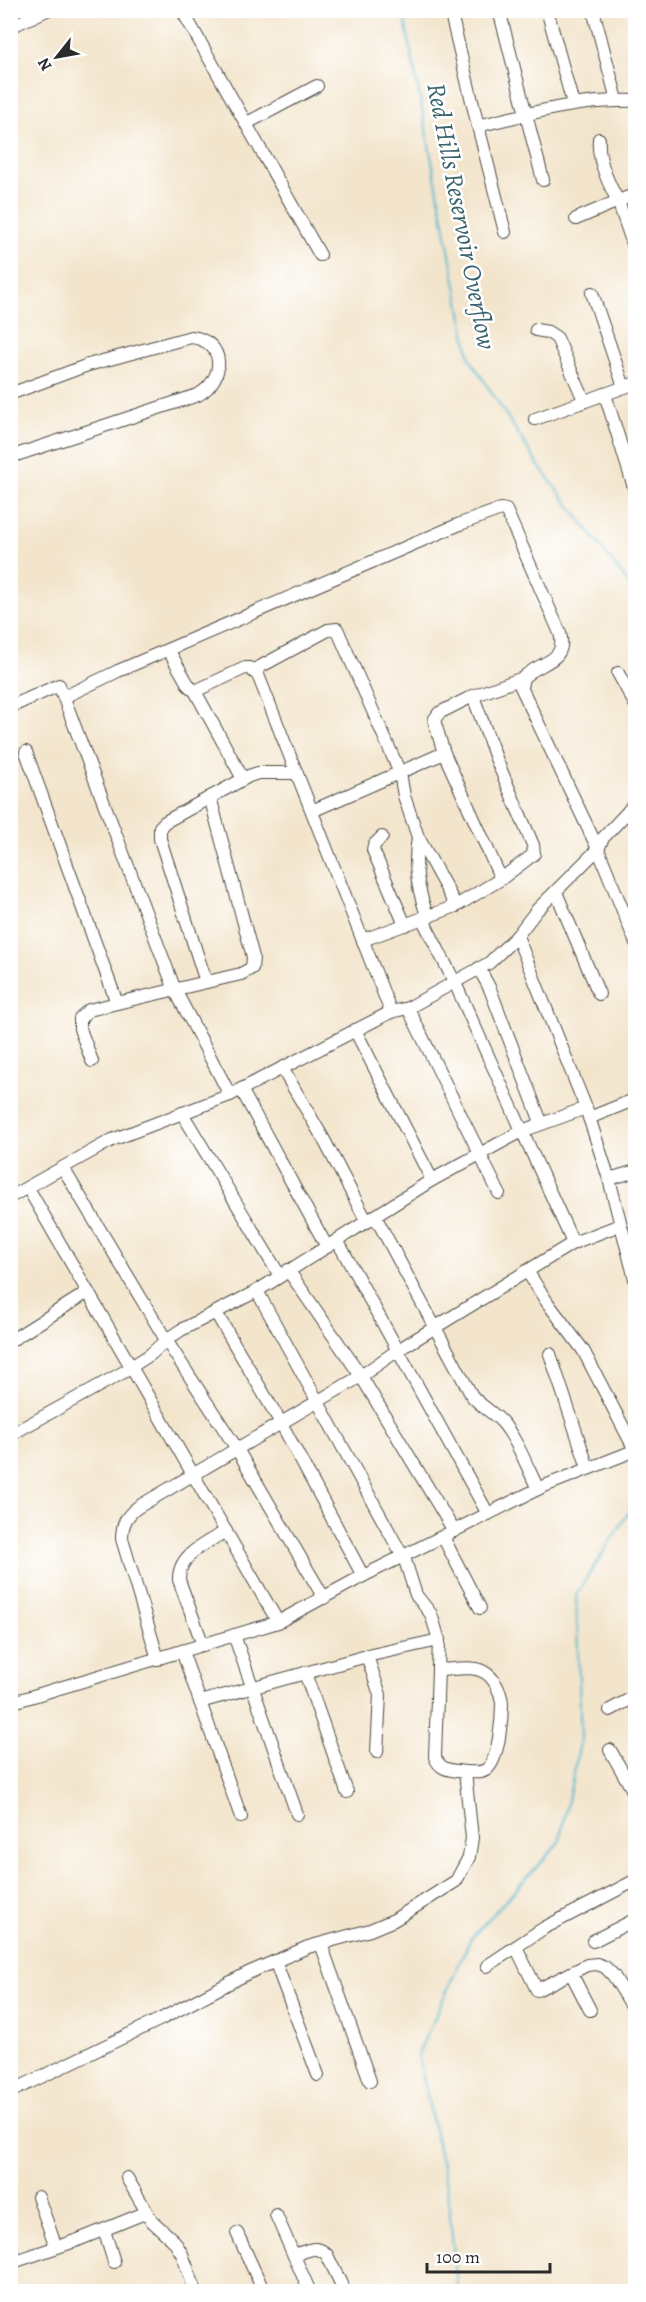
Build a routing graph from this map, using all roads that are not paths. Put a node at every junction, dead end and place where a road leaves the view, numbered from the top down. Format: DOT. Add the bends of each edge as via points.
graph roads {
  1 [pos="47,10"];
  2 [pos="183,10"];
  3 [pos="465,10"];
  4 [pos="499,10"];
  5 [pos="547,10"];
  6 [pos="593,10"];
  7 [pos="451,13"];
  8 [pos="10,27"];
  9 [pos="317,86"];
  10 [pos="618,100"];
  11 [pos="636,100"];
  12 [pos="573,104"];
  13 [pos="525,114"];
  14 [pos="247,123"];
  15 [pos="478,126"];
  16 [pos="599,139"];
  17 [pos="543,180"];
  18 [pos="636,194"];
  19 [pos="618,201"];
  20 [pos="576,219"];
  21 [pos="505,232"];
  22 [pos="636,253"];
  23 [pos="320,255"];
  24 [pos="592,292"];
  25 [pos="536,330"];
  26 [pos="630,385"];
  27 [pos="10,394"];
  28 [pos="605,394"];
  29 [pos="584,400"];
  30 [pos="535,419"];
  31 [pos="10,457"];
  32 [pos="636,494"];
  33 [pos="169,651"];
  34 [pos="254,670"];
  35 [pos="618,673"];
  36 [pos="523,678"];
  37 [pos="195,691"];
  38 [pos="473,696"];
  39 [pos="64,697"];
  40 [pos="636,706"];
  41 [pos="10,707"];
  42 [pos="26,752"];
  43 [pos="444,753"];
  44 [pos="400,772"];
  45 [pos="297,773"];
  46 [pos="243,779"];
  47 [pos="210,797"];
  48 [pos="632,807"];
  49 [pos="312,811"];
  50 [pos="636,826"];
  51 [pos="382,837"];
  52 [pos="418,837"];
  53 [pos="598,849"];
  54 [pos="501,879"];
  55 [pos="556,892"];
  56 [pos="456,906"];
  57 [pos="425,919"];
  58 [pos="405,926"];
  59 [pos="517,936"];
  60 [pos="363,940"];
  61 [pos="636,944"];
  62 [pos="479,968"];
  63 [pos="206,982"];
  64 [pos="455,983"];
  65 [pos="175,990"];
  66 [pos="599,994"];
  67 [pos="117,1003"];
  68 [pos="408,1008"];
  69 [pos="391,1011"];
  70 [pos="355,1030"];
  71 [pos="92,1061"];
  72 [pos="282,1068"];
  73 [pos="236,1092"];
  74 [pos="636,1099"];
  75 [pos="182,1113"];
  76 [pos="587,1113"];
  77 [pos="541,1122"];
  78 [pos="522,1131"];
  79 [pos="481,1154"];
  80 [pos="63,1167"];
  81 [pos="636,1171"];
  82 [pos="609,1179"];
  83 [pos="432,1180"];
  84 [pos="28,1188"];
  85 [pos="499,1193"];
  86 [pos="10,1197"];
  87 [pos="371,1219"];
  88 [pos="621,1228"];
  89 [pos="636,1228"];
  90 [pos="573,1243"];
  91 [pos="332,1244"];
  92 [pos="527,1271"];
  93 [pos="284,1273"];
  94 [pos="636,1283"];
  95 [pos="257,1291"];
  96 [pos="88,1292"];
  97 [pos="216,1313"];
  98 [pos="434,1328"];
  99 [pos="166,1340"];
  100 [pos="10,1341"];
  101 [pos="398,1350"];
  102 [pos="550,1354"];
  103 [pos="131,1367"];
  104 [pos="362,1376"];
  105 [pos="319,1401"];
  106 [pos="281,1423"];
  107 [pos="10,1436"];
  108 [pos="237,1449"];
  109 [pos="635,1450"];
  110 [pos="588,1468"];
  111 [pos="194,1474"];
  112 [pos="538,1489"];
  113 [pos="488,1514"];
  114 [pos="226,1531"];
  115 [pos="449,1534"];
  116 [pos="403,1557"];
  117 [pos="363,1576"];
  118 [pos="324,1598"];
  119 [pos="480,1608"];
  120 [pos="278,1622"];
  121 [pos="234,1635"];
  122 [pos="439,1640"];
  123 [pos="204,1645"];
  124 [pos="182,1652"];
  125 [pos="367,1656"];
  126 [pos="158,1659"];
  127 [pos="438,1670"];
  128 [pos="305,1673"];
  129 [pos="254,1687"];
  130 [pos="636,1696"];
  131 [pos="200,1702"];
  132 [pos="10,1703"];
  133 [pos="610,1710"];
  134 [pos="610,1750"];
  135 [pos="377,1752"];
  136 [pos="465,1772"];
  137 [pos="347,1792"];
  138 [pos="636,1796"];
  139 [pos="297,1814"];
  140 [pos="241,1817"];
  141 [pos="636,1880"];
  142 [pos="636,1919"];
  143 [pos="593,1941"];
  144 [pos="321,1944"];
  145 [pos="516,1947"];
  146 [pos="275,1962"];
  147 [pos="488,1966"];
  148 [pos="571,1973"];
  149 [pos="590,2010"];
  150 [pos="636,2012"];
  151 [pos="318,2075"];
  152 [pos="370,2080"];
  153 [pos="10,2092"];
  154 [pos="127,2178"];
  155 [pos="38,2197"];
  156 [pos="145,2213"];
  157 [pos="276,2215"];
  158 [pos="104,2230"];
  159 [pos="237,2233"];
  160 [pos="56,2247"];
  161 [pos="294,2255"];
  162 [pos="114,2262"];
  163 [pos="10,2263"];
  164 [pos="196,2292"];
  165 [pos="264,2292"];
  166 [pos="310,2292"];
  167 [pos="345,2292"];
  1 -- 8 [label="street"];
  2 -- 14 [label="street"];
  3 -- 7 [label="street"];
  4 -- 13 [label="street"];
  5 -- 12 [label="street"];
  6 -- 10 [label="street"];
  7 -- 15 [label="street"];
  9 -- 14 [label="street"];
  10 -- 11 [label="street"];
  10 -- 12 [label="street"];
  12 -- 13 [label="street"];
  13 -- 15 [label="street"];
  13 -- 17 [label="street"];
  14 -- 23 [label="street"];
  15 -- 21 [label="street"];
  16 -- 19 [label="street" via="605,172"];
  18 -- 19 [label="street"];
  19 -- 20 [label="street"];
  19 -- 22 [label="street"];
  24 -- 26 [label="street"];
  25 -- 29 [label="street" via="557,338"];
  26 -- 28 [label="street"];
  27 -- 31 [label="street" via="88,365 191,337 203,339 211,346 219,368 209,389 198,395"];
  28 -- 29 [label="street"];
  28 -- 32 [label="street"];
  29 -- 30 [label="street"];
  33 -- 36 [label="street" via="501,509 510,517 563,644 552,660"];
  33 -- 37 [label="street"];
  33 -- 39 [label="street"];
  34 -- 37 [label="street" via="244,668"];
  34 -- 44 [label="street" via="328,630 337,629"];
  34 -- 45 [label="street"];
  35 -- 40 [label="street"];
  36 -- 38 [label="street"];
  36 -- 53 [label="street" via="521,687 527,702"];
  37 -- 46 [label="street"];
  38 -- 43 [label="street" via="436,716 434,726"];
  38 -- 54 [label="street" via="535,849 531,858"];
  39 -- 41 [label="street" via="59,685"];
  39 -- 65 [label="street"];
  42 -- 67 [label="street"];
  43 -- 44 [label="street"];
  43 -- 54 [label="street"];
  44 -- 49 [label="street"];
  44 -- 52 [label="street"];
  45 -- 46 [label="street" via="258,773"];
  45 -- 49 [label="street"];
  46 -- 47 [label="street"];
  47 -- 63 [label="street" via="165,822 159,832"];
  47 -- 63 [label="street" via="254,963 242,975"];
  48 -- 50 [label="street"];
  48 -- 53 [label="street" via="603,838"];
  49 -- 60 [label="street"];
  51 -- 58 [label="street" via="373,850"];
  52 -- 56 [label="street"];
  52 -- 57 [label="street" via="414,863"];
  53 -- 55 [label="street"];
  53 -- 61 [label="street"];
  54 -- 56 [label="street"];
  55 -- 59 [label="street"];
  55 -- 66 [label="street"];
  56 -- 57 [label="street"];
  57 -- 58 [label="street"];
  57 -- 64 [label="street"];
  58 -- 60 [label="street"];
  59 -- 62 [label="street"];
  59 -- 76 [label="street"];
  60 -- 69 [label="street"];
  62 -- 64 [label="street"];
  62 -- 77 [label="street"];
  63 -- 65 [label="street"];
  64 -- 68 [label="street"];
  64 -- 78 [label="street"];
  65 -- 67 [label="street"];
  65 -- 73 [label="street"];
  67 -- 71 [label="street" via="89,1010 80,1018"];
  68 -- 69 [label="street"];
  68 -- 79 [label="street"];
  69 -- 70 [label="street"];
  70 -- 72 [label="street"];
  70 -- 83 [label="street"];
  72 -- 73 [label="street"];
  72 -- 87 [label="street"];
  73 -- 75 [label="street"];
  73 -- 91 [label="street"];
  74 -- 76 [label="street"];
  75 -- 80 [label="street" via="112,1140"];
  75 -- 93 [label="street"];
  76 -- 77 [label="street"];
  76 -- 82 [label="street"];
  77 -- 78 [label="street"];
  78 -- 79 [label="street"];
  78 -- 90 [label="street"];
  79 -- 83 [label="street"];
  79 -- 85 [label="street"];
  80 -- 84 [label="street"];
  80 -- 99 [label="street"];
  81 -- 82 [label="street"];
  82 -- 88 [label="street"];
  83 -- 87 [label="street"];
  84 -- 86 [label="street"];
  84 -- 96 [label="street"];
  87 -- 91 [label="street"];
  87 -- 98 [label="street"];
  88 -- 89 [label="street"];
  88 -- 90 [label="street"];
  88 -- 94 [label="street"];
  90 -- 92 [label="street"];
  91 -- 93 [label="street"];
  91 -- 101 [label="street"];
  92 -- 98 [label="street"];
  92 -- 109 [label="street" via="584,1350"];
  93 -- 95 [label="street"];
  93 -- 104 [label="street"];
  95 -- 97 [label="street"];
  95 -- 105 [label="street"];
  96 -- 100 [label="street"];
  96 -- 103 [label="street"];
  97 -- 99 [label="street"];
  97 -- 106 [label="street"];
  98 -- 101 [label="street"];
  98 -- 112 [label="street" via="472,1396 507,1429"];
  99 -- 103 [label="street"];
  99 -- 108 [label="street"];
  101 -- 104 [label="street"];
  101 -- 113 [label="street"];
  102 -- 110 [label="street"];
  103 -- 107 [label="street"];
  103 -- 111 [label="street"];
  104 -- 105 [label="street"];
  104 -- 115 [label="street"];
  105 -- 106 [label="street"];
  105 -- 116 [label="street"];
  106 -- 108 [label="street"];
  106 -- 117 [label="street"];
  108 -- 111 [label="street"];
  108 -- 118 [label="street"];
  109 -- 110 [label="street"];
  110 -- 112 [label="street"];
  111 -- 114 [label="street"];
  111 -- 126 [label="street" via="130,1512 122,1529"];
  112 -- 113 [label="street"];
  113 -- 115 [label="street"];
  114 -- 120 [label="street"];
  114 -- 123 [label="street" via="190,1554 179,1570 179,1580"];
  115 -- 116 [label="street"];
  115 -- 119 [label="street"];
  116 -- 117 [label="street"];
  116 -- 122 [label="street" via="416,1595 431,1614"];
  117 -- 118 [label="street"];
  118 -- 120 [label="street"];
  120 -- 121 [label="street"];
  121 -- 123 [label="street"];
  121 -- 129 [label="street"];
  122 -- 125 [label="street"];
  122 -- 127 [label="street"];
  123 -- 124 [label="street"];
  124 -- 126 [label="street"];
  124 -- 131 [label="street"];
  125 -- 128 [label="street"];
  125 -- 135 [label="street" via="380,1695"];
  126 -- 132 [label="street"];
  127 -- 136 [label="street" via="435,1757 443,1768"];
  127 -- 136 [label="street" via="483,1671 493,1679 502,1702 493,1763 486,1771"];
  128 -- 129 [label="street"];
  128 -- 137 [label="street"];
  129 -- 131 [label="street"];
  129 -- 139 [label="street"];
  130 -- 133 [label="street"];
  131 -- 140 [label="street"];
  134 -- 138 [label="street"];
  136 -- 144 [label="street" via="472,1838 469,1857 456,1881 394,1920"];
  141 -- 145 [label="street"];
  142 -- 143 [label="street"];
  144 -- 146 [label="street"];
  144 -- 152 [label="street"];
  145 -- 147 [label="street"];
  145 -- 148 [label="street" via="537,1990"];
  146 -- 151 [label="street"];
  146 -- 153 [label="street"];
  148 -- 149 [label="street"];
  148 -- 150 [label="street" via="587,1965 605,1966"];
  154 -- 156 [label="street"];
  155 -- 160 [label="street"];
  156 -- 158 [label="street"];
  156 -- 164 [label="street" via="174,2241"];
  157 -- 161 [label="street"];
  158 -- 160 [label="street"];
  158 -- 162 [label="street"];
  159 -- 165 [label="street"];
  160 -- 163 [label="street"];
  161 -- 166 [label="street"];
  161 -- 167 [label="street" via="315,2248 323,2251"];
}
